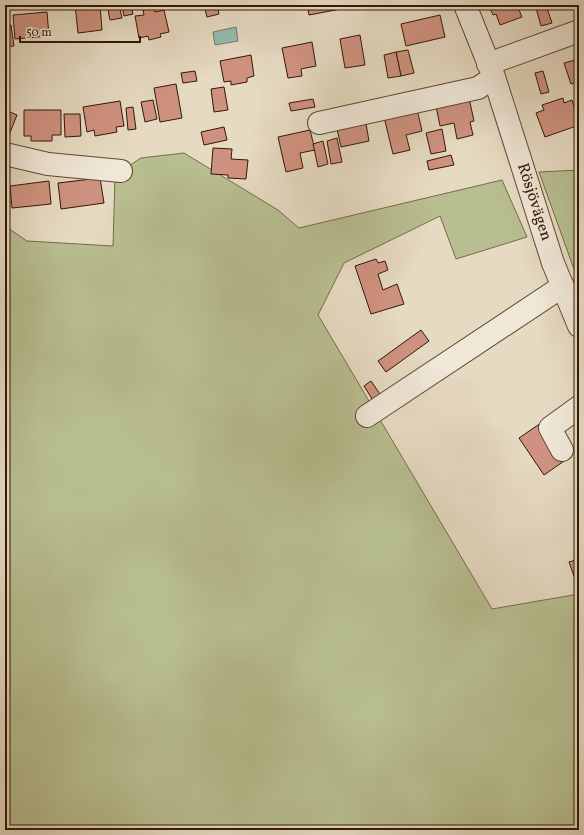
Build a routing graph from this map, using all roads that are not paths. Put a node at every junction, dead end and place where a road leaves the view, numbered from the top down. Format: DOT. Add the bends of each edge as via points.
graph roads {
  1 [pos="465,5"];
  2 [pos="579,31"];
  3 [pos="491,70"];
  4 [pos="319,123"];
  5 [pos="5,154"];
  6 [pos="121,171"];
  7 [pos="563,286"];
  8 [pos="579,326"];
  9 [pos="579,407"];
  10 [pos="367,416"];
  11 [pos="562,450"];
  1 -- 3 [label="street, Rösjövägen"];
  2 -- 3 [label="street"];
  3 -- 4 [label="street" via="478,88"];
  3 -- 7 [label="street, Rösjövägen" via="553,263"];
  5 -- 6 [label="street" via="48,164"];
  7 -- 8 [label="street, Rösjövägen"];
  7 -- 10 [label="street"];
  9 -- 11 [label="street" via="550,428"];
}
